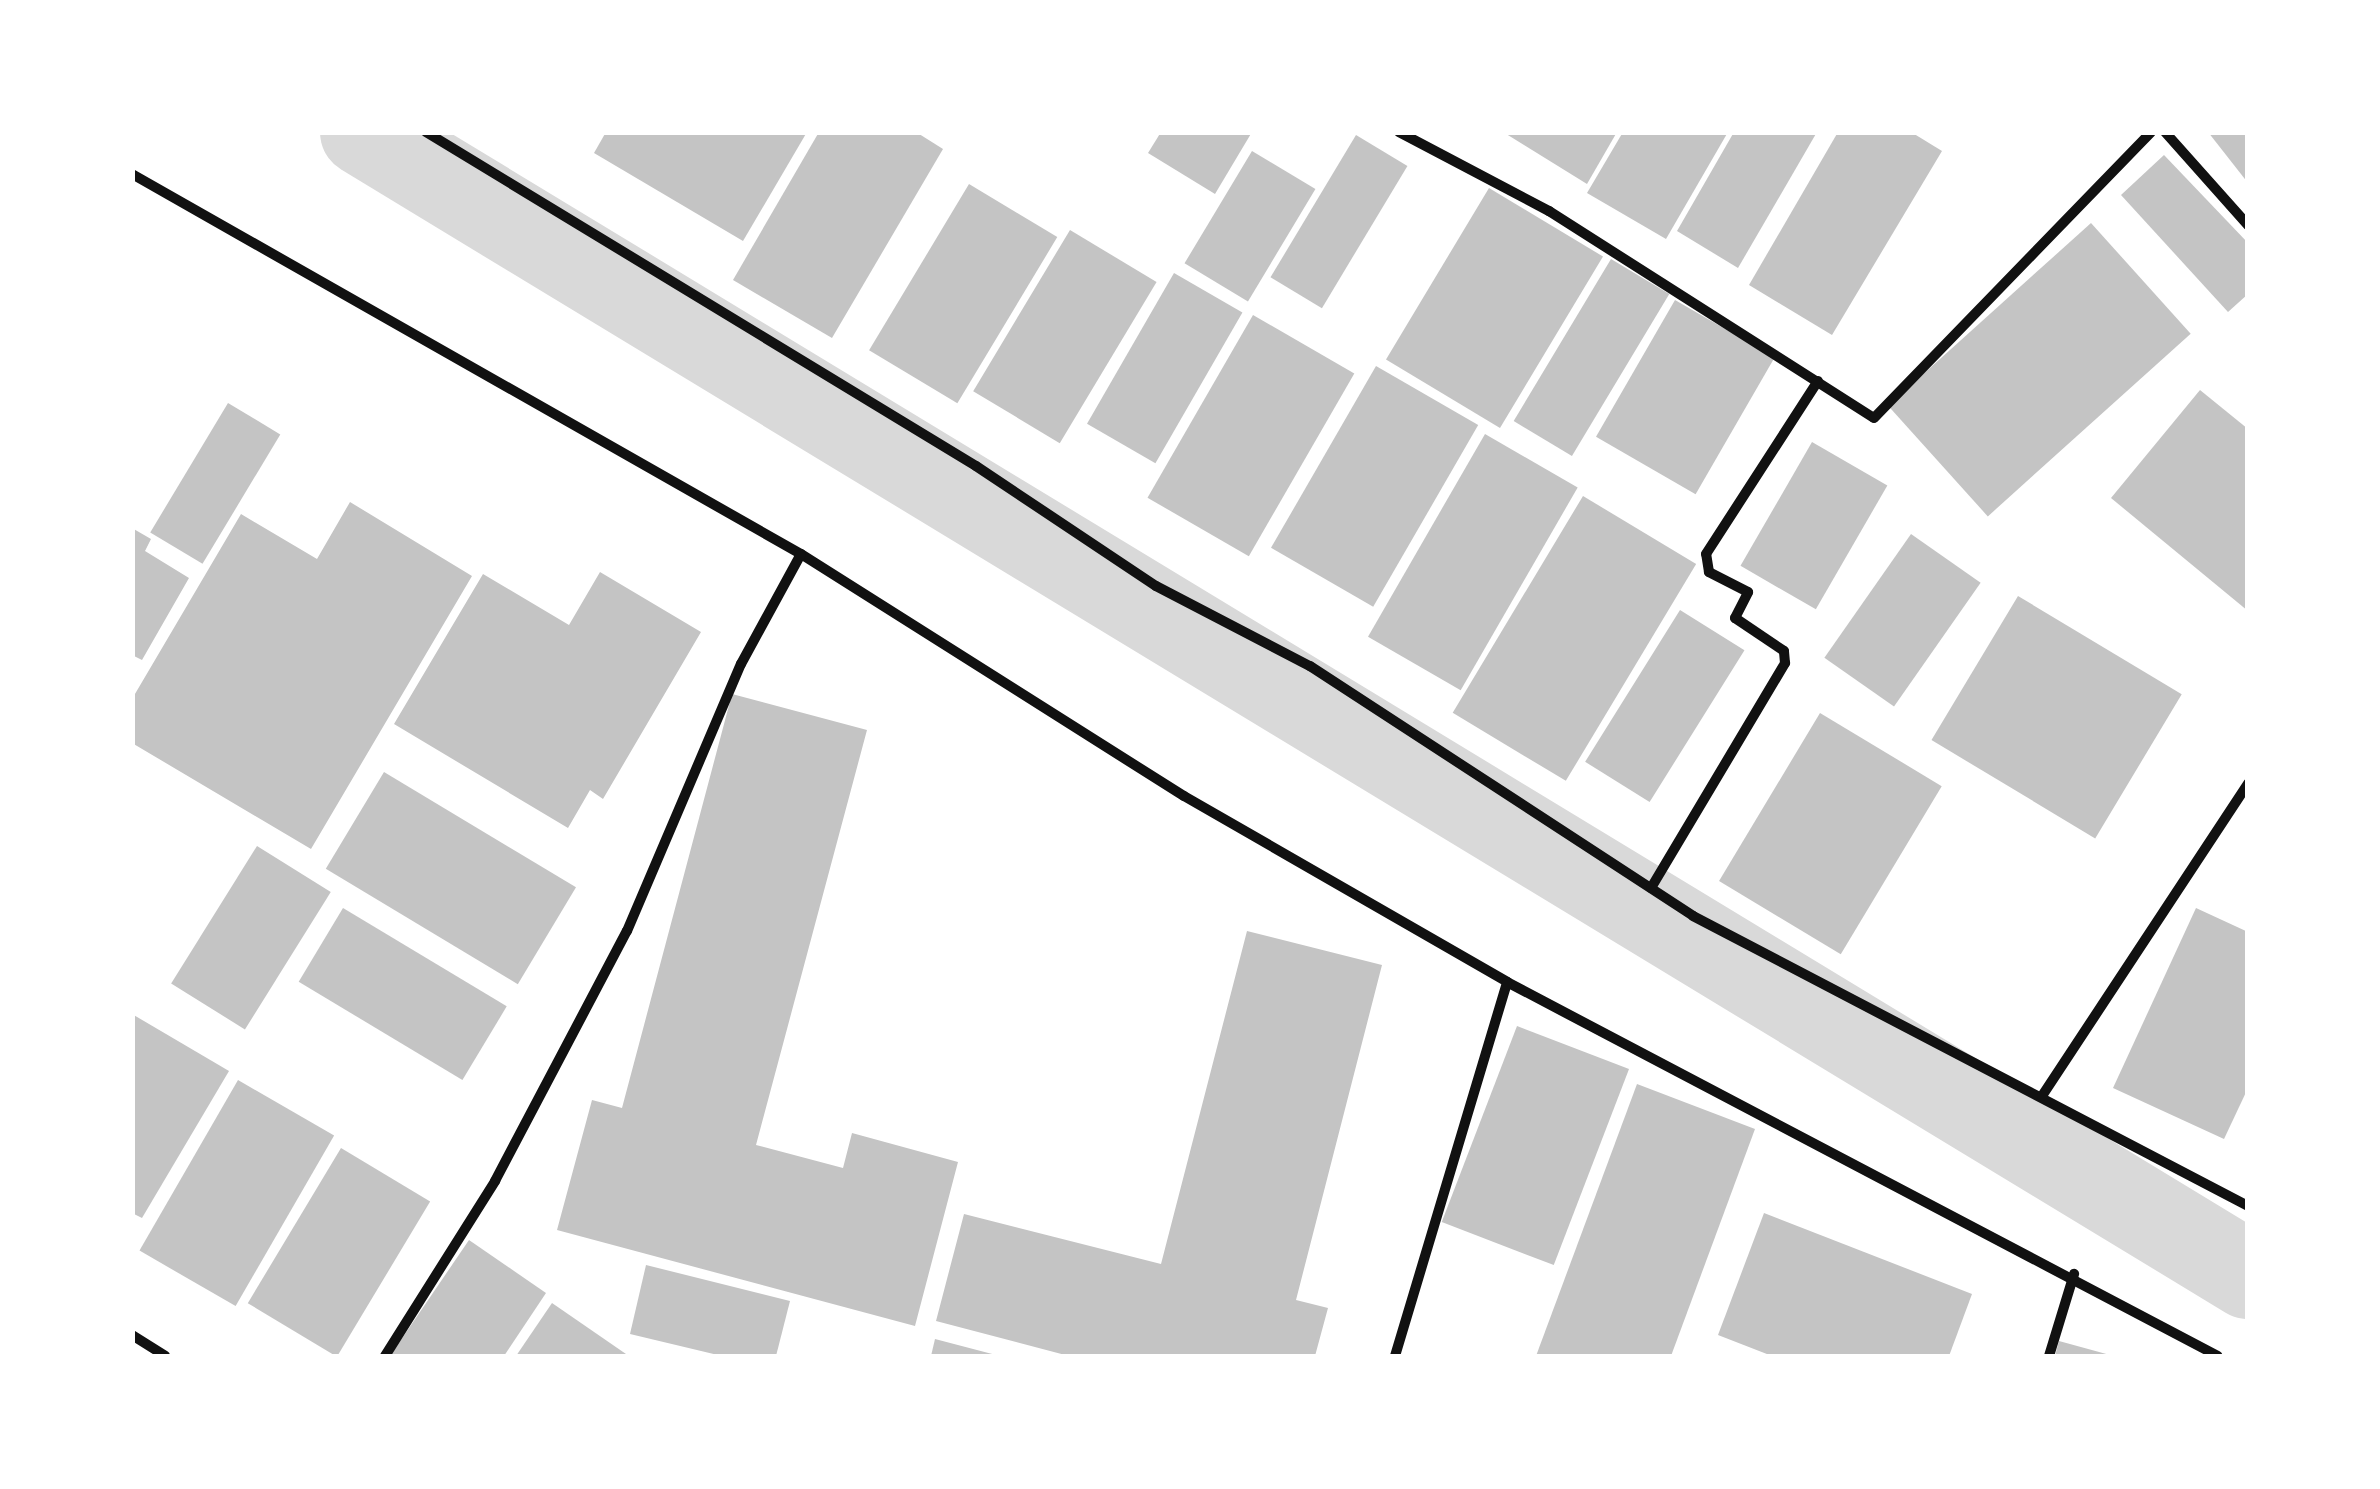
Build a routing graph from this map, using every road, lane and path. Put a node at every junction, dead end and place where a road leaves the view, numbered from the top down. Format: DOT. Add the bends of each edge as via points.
graph roads {
  1 [pos="426,132"];
  2 [pos="1399,132"];
  3 [pos="2151,132"];
  4 [pos="2165,132"];
  5 [pos="132,174"];
  6 [pos="2248,225"];
  7 [pos="1818,382"];
  8 [pos="801,554"];
  9 [pos="2248,783"];
  10 [pos="1651,888"];
  11 [pos="1507,982"];
  12 [pos="2042,1096"];
  13 [pos="2248,1206"];
  14 [pos="2074,1274"];
  15 [pos="132,1335"];
  16 [pos="165,1356"];
  17 [pos="384,1356"];
  18 [pos="1395,1356"];
  19 [pos="2049,1356"];
  20 [pos="2218,1356"];
  1 -- 10 [label="street" via="976,466 1156,586 1310,666"];
  2 -- 7 [label="street" via="1550,211"];
  3 -- 7 [label="street" via="1874,418"];
  4 -- 6 [label="street"];
  5 -- 8 [label="street"];
  7 -- 10 [label="street" via="1706,554 1709,572 1748,592 1735,618 1784,651 1785,663"];
  8 -- 11 [label="street" via="1184,796"];
  8 -- 17 [label="street" via="741,664 627,931 496,1181"];
  9 -- 12 [label="street"];
  10 -- 12 [label="street" via="1928,1046"];
  11 -- 14 [label="street"];
  11 -- 18 [label="street"];
  12 -- 13 [label="street"];
  14 -- 19 [label="street"];
  14 -- 20 [label="street"];
  15 -- 16 [label="street"];
}
